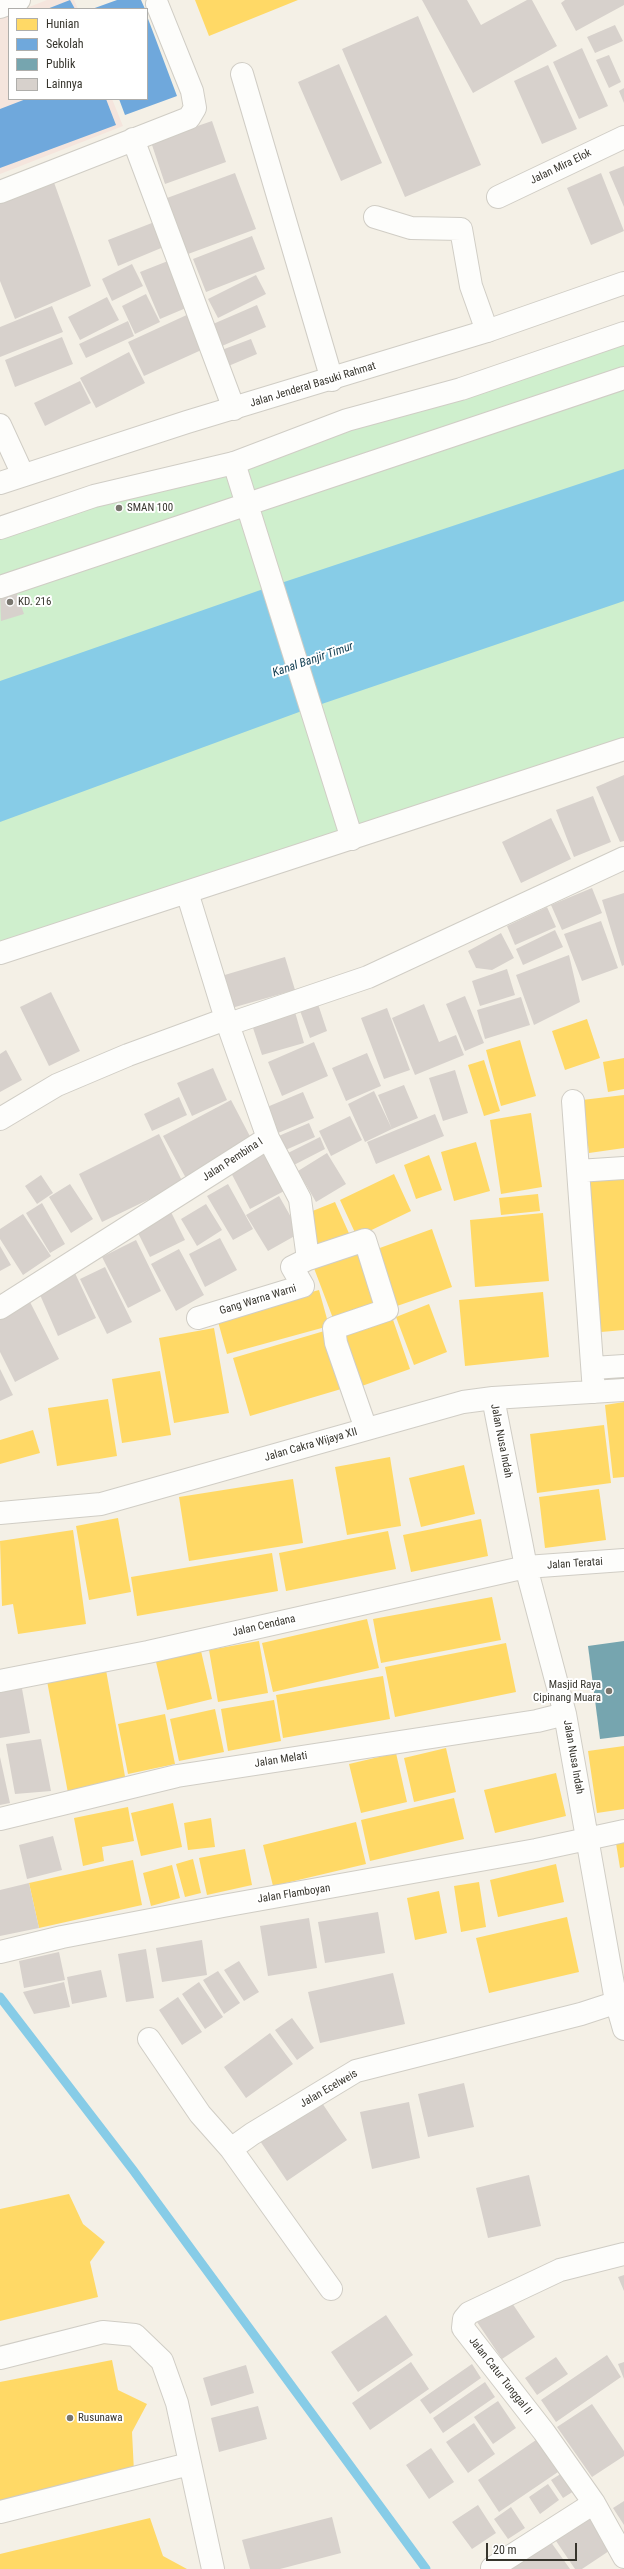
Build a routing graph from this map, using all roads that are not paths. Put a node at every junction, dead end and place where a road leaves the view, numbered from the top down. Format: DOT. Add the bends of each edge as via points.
graph roads {
  1 [pos="19,0"];
  2 [pos="157,4"];
  3 [pos="0,7"];
  4 [pos="242,74"];
  5 [pos="624,136"];
  6 [pos="133,139"];
  7 [pos="0,192"];
  8 [pos="498,197"];
  9 [pos="375,217"];
  10 [pos="624,283"];
  11 [pos="487,331"];
  12 [pos="624,333"];
  13 [pos="624,378"];
  14 [pos="332,380"];
  15 [pos="234,409"];
  16 [pos="0,426"];
  17 [pos="234,463"];
  18 [pos="23,475"];
  19 [pos="0,483"];
  20 [pos="248,506"];
  21 [pos="0,528"];
  22 [pos="0,587"];
  23 [pos="624,749"];
  24 [pos="349,830"];
  25 [pos="624,858"];
  26 [pos="187,892"];
  27 [pos="0,953"];
  28 [pos="228,1021"];
  29 [pos="573,1101"];
  30 [pos="0,1119"];
  31 [pos="268,1138"];
  32 [pos="624,1168"];
  33 [pos="578,1171"];
  34 [pos="308,1259"];
  35 [pos="0,1308"];
  36 [pos="198,1318"];
  37 [pos="624,1366"];
  38 [pos="593,1368"];
  39 [pos="624,1390"];
  40 [pos="594,1392"];
  41 [pos="493,1398"];
  42 [pos="366,1429"];
  43 [pos="0,1513"];
  44 [pos="624,1560"];
  45 [pos="526,1567"];
  46 [pos="0,1681"];
  47 [pos="565,1714"];
  48 [pos="0,1819"];
  49 [pos="624,1831"];
  50 [pos="588,1839"];
  51 [pos="5,1951"];
  52 [pos="620,2000"];
  53 [pos="624,2029"];
  54 [pos="149,2039"];
  55 [pos="231,2150"];
  56 [pos="624,2254"];
  57 [pos="331,2289"];
  58 [pos="0,2358"];
  59 [pos="189,2464"];
  60 [pos="594,2503"];
  61 [pos="0,2512"];
  62 [pos="624,2557"];
  63 [pos="492,2568"];
  64 [pos="214,2569"];
  1 -- 3 [label="street"];
  2 -- 6 [label="street" via="192,91 195,108 189,118"];
  4 -- 14 [label="street"];
  5 -- 8 [label="street, Jalan Mira Elok"];
  6 -- 7 [label="street"];
  6 -- 15 [label="street"];
  9 -- 11 [label="street" via="411,228 461,229 471,286"];
  10 -- 11 [label="street, Jalan Jenderal Basuki Rahmat"];
  11 -- 14 [label="street, Jalan Jenderal Basuki Rahmat"];
  12 -- 17 [label="street" via="461,389 347,420"];
  13 -- 20 [label="street"];
  14 -- 15 [label="street, Jalan Jenderal Basuki Rahmat"];
  15 -- 18 [label="street, Jalan Jenderal Basuki Rahmat"];
  16 -- 18 [label="street"];
  17 -- 20 [label="street"];
  17 -- 21 [label="street" via="94,496"];
  18 -- 19 [label="street, Jalan Jenderal Basuki Rahmat"];
  20 -- 22 [label="street"];
  20 -- 24 [label="street"];
  23 -- 24 [label="street"];
  24 -- 26 [label="street"];
  25 -- 28 [label="street" via="368,976"];
  26 -- 27 [label="street"];
  26 -- 28 [label="street, Jalan Pembina I"];
  28 -- 30 [label="street" via="128,1055 57,1085"];
  28 -- 31 [label="street, Jalan Pembina I"];
  29 -- 33 [label="street"];
  31 -- 34 [label="street" via="300,1199"];
  31 -- 35 [label="street, Jalan Pembina I"];
  32 -- 33 [label="street"];
  33 -- 38 [label="street"];
  34 -- 36 [label="street, Gang Warna Warni" via="292,1267 303,1286"];
  34 -- 42 [label="street, Gang Warna Warni" via="365,1240 387,1310 334,1328 336,1343"];
  37 -- 38 [label="street"];
  38 -- 40 [label="street"];
  39 -- 40 [label="street, Jalan Cakra Wijaya XII"];
  40 -- 41 [label="street, Jalan Cakra Wijaya XII"];
  41 -- 42 [label="street, Jalan Cakra Wijaya XII" via="463,1402"];
  41 -- 45 [label="street, Jalan Nusa Indah"];
  42 -- 43 [label="street, Jalan Cakra Wijaya XII" via="101,1504"];
  44 -- 45 [label="street, Jalan Teratai"];
  45 -- 46 [label="street, Jalan Cendana" via="148,1652"];
  45 -- 47 [label="street, Jalan Nusa Indah"];
  47 -- 48 [label="street, Jalan Melati" via="537,1721 177,1776"];
  47 -- 50 [label="street, Jalan Nusa Indah"];
  49 -- 50 [label="street, Jalan Flamboyan"];
  50 -- 51 [label="street, Jalan Flamboyan" via="223,1906 62,1937"];
  50 -- 52 [label="street, Jalan Nusa Indah"];
  52 -- 53 [label="street, Jalan Nusa Indah"];
  52 -- 55 [label="street, Jalan Ecelweis" via="581,2014 356,2071 252,2134"];
  54 -- 55 [label="street" via="200,2114"];
  55 -- 57 [label="street"];
  56 -- 60 [label="street, Jalan Catur Tunggal II" via="560,2270 469,2313 464,2319 463,2328 544,2432"];
  58 -- 59 [label="street" via="102,2332 135,2335 162,2361 177,2403"];
  59 -- 61 [label="street"];
  59 -- 64 [label="street"];
  60 -- 62 [label="street, Jalan Catur Tunggal II"];
  60 -- 63 [label="street"];
}
